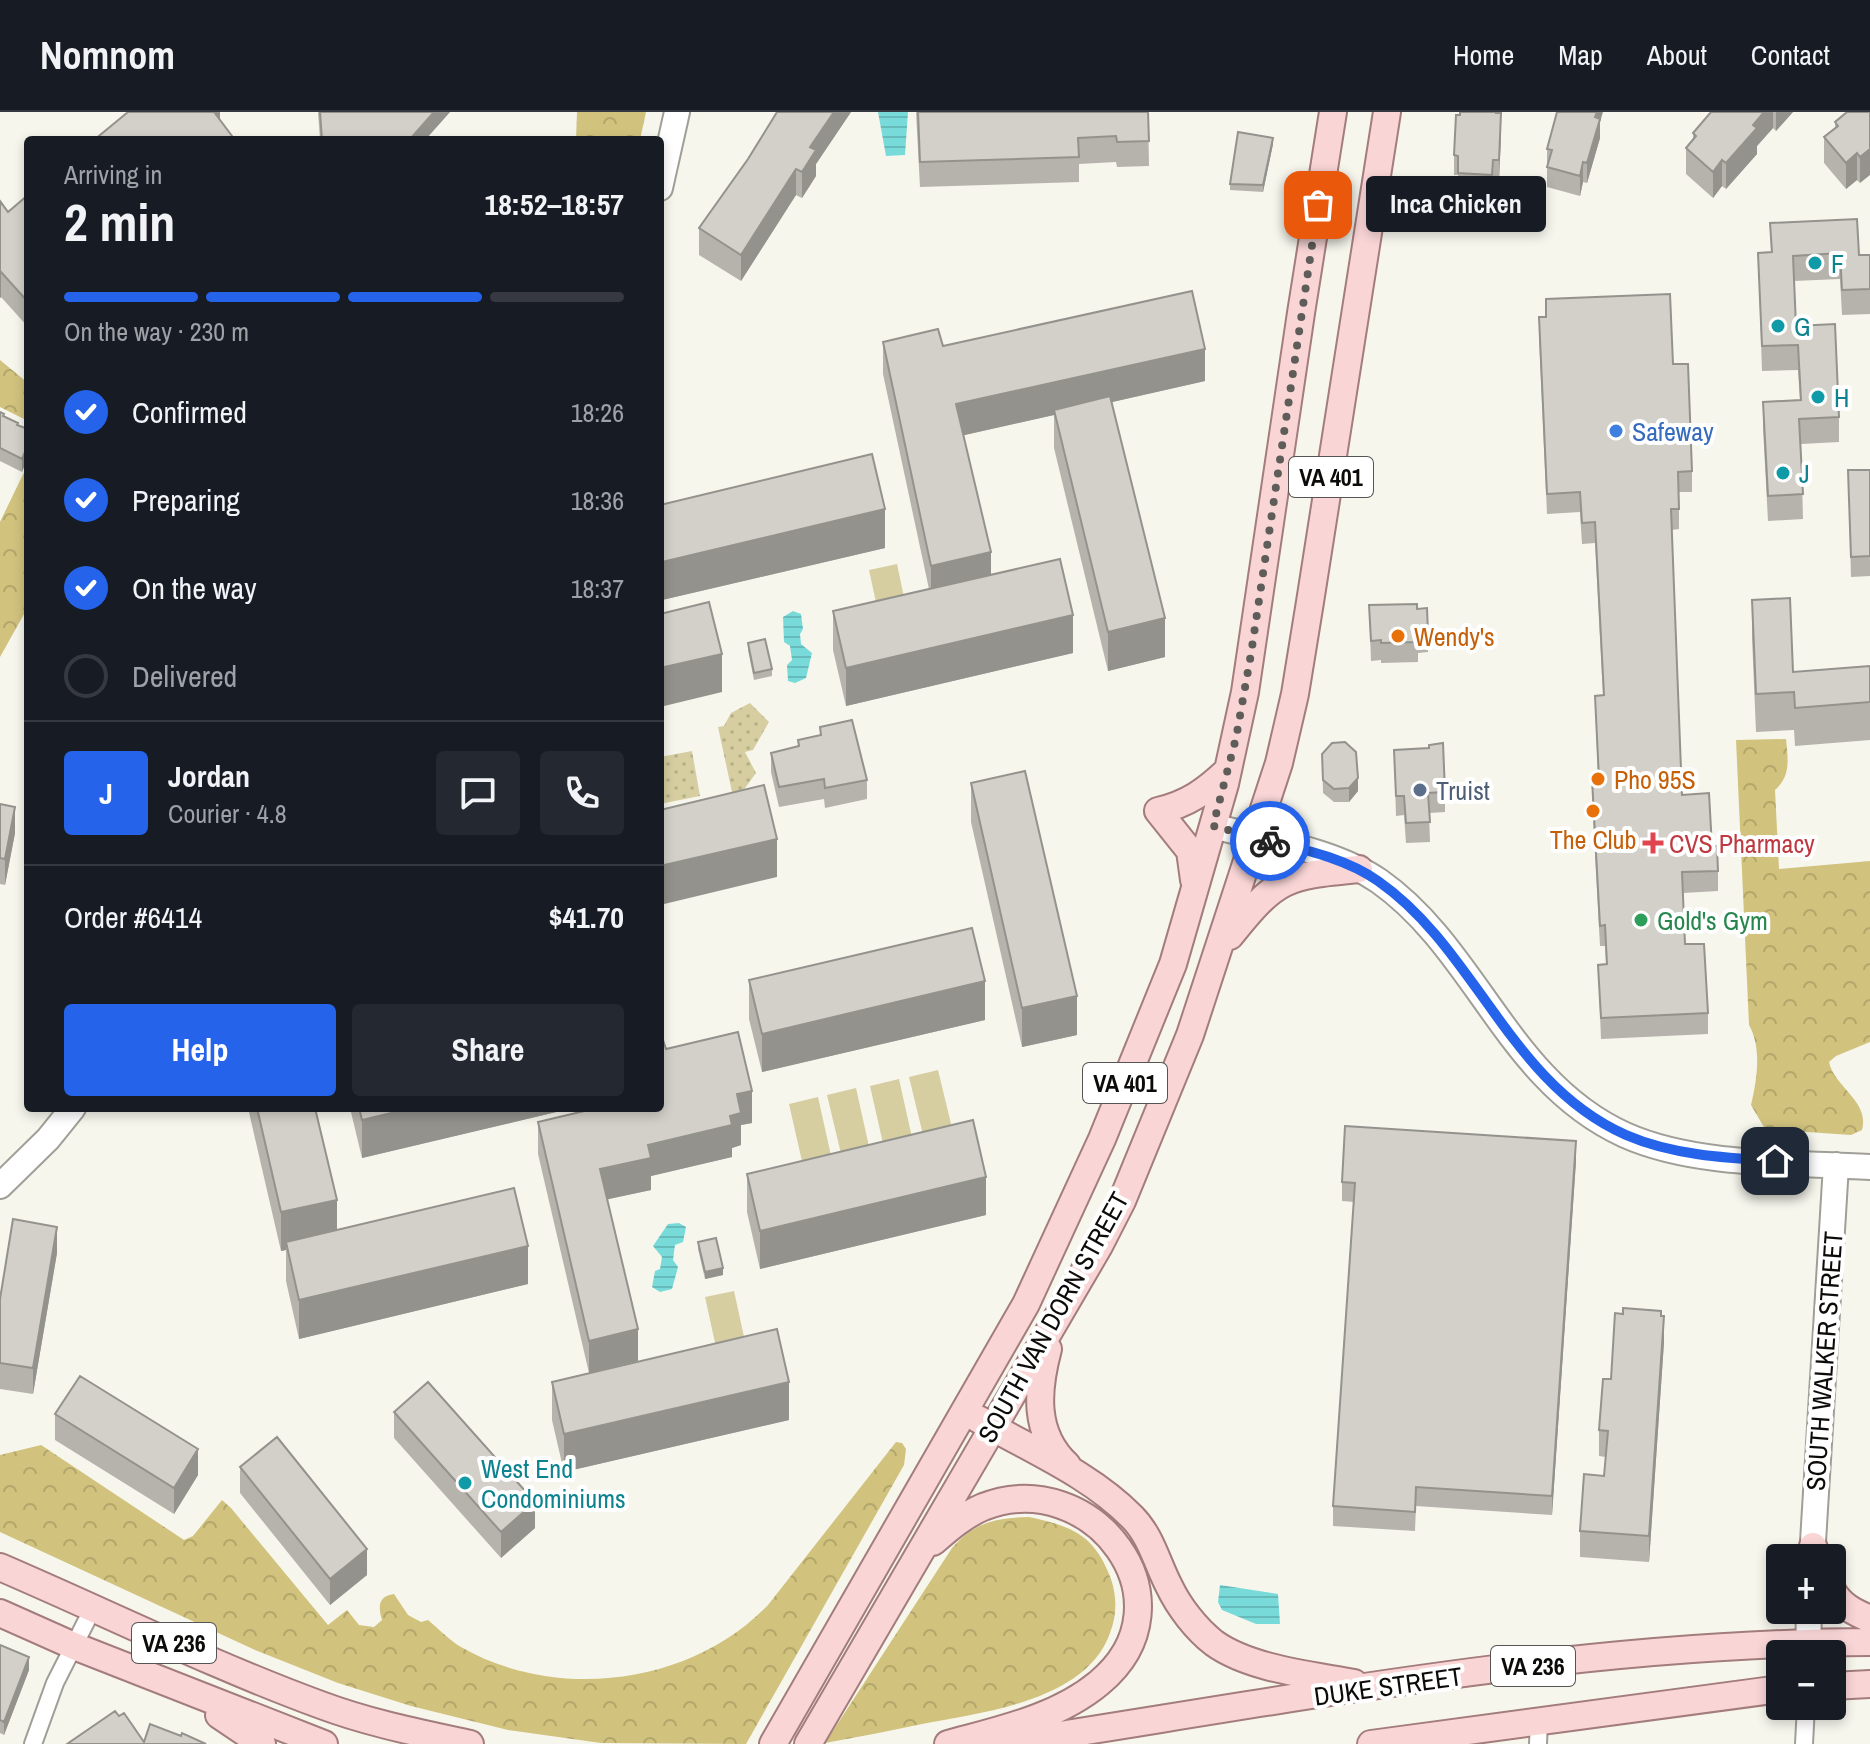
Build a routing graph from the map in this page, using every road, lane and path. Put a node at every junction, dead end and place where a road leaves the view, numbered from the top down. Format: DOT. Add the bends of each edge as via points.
graph roads {
  1 [pos="677,112"];
  2 [pos="1333,112"];
  3 [pos="1387,112"];
  4 [pos="664,170"];
  5 [pos="1228,770"];
  6 [pos="1213,826"];
  7 [pos="1255,838"];
  8 [pos="1359,869"];
  9 [pos="1195,890"];
  10 [pos="1218,952"];
  11 [pos="70,1112"];
  12 [pos="1836,1165"];
  13 [pos="1870,1167"];
  14 [pos="0,1186"];
  15 [pos="1056,1319"];
  16 [pos="964,1411"];
  17 [pos="992,1427"];
  18 [pos="949,1438"];
  19 [pos="976,1453"];
  20 [pos="1082,1479"];
  21 [pos="1815,1544"];
  22 [pos="919,1555"];
  23 [pos="0,1567"];
  24 [pos="1846,1607"];
  25 [pos="93,1608"];
  26 [pos="0,1613"];
  27 [pos="1870,1619"];
  28 [pos="1870,1642"];
  29 [pos="1846,1644"];
  30 [pos="74,1646"];
  31 [pos="1766,1648"];
  32 [pos="172,1684"];
  33 [pos="1870,1684"];
  34 [pos="1846,1685"];
  35 [pos="1373,1687"];
  36 [pos="1766,1691"];
  37 [pos="1805,1720"];
  38 [pos="1539,1732"];
  39 [pos="33,1744"];
  40 [pos="262,1744"];
  41 [pos="324,1744"];
  42 [pos="470,1744"];
  43 [pos="773,1744"];
  44 [pos="808,1744"];
  45 [pos="948,1744"];
  46 [pos="1003,1744"];
  47 [pos="1371,1744"];
  48 [pos="1804,1744"];
  1 -- 4 [label="street"];
  2 -- 5 [label="main road, SOUTH VAN DORN STREET / VA 401" via="1254,640"];
  3 -- 7 [label="main road, SOUTH VAN DORN STREET / VA 401" via="1295,694"];
  5 -- 6 [label="main road, SOUTH VAN DORN STREET / VA 401"];
  5 -- 9 [label="main road" via="1188,802 1158,811 1190,851"];
  6 -- 7 [label="street"];
  6 -- 9 [label="main road, SOUTH VAN DORN STREET / VA 401"];
  7 -- 8 [label="street"];
  7 -- 10 [label="main road, SOUTH VAN DORN STREET / VA 401"];
  8 -- 10 [label="main road" via="1310,874 1277,885"];
  8 -- 12 [label="street" via="1415,913 1544,1077 1587,1114 1666,1149"];
  9 -- 16 [label="main road, SOUTH VAN DORN STREET / VA 401" via="1173,964 1102,1139 1026,1304"];
  10 -- 15 [label="main road, SOUTH VAN DORN STREET / VA 401" via="1122,1201"];
  11 -- 14 [label="street"];
  12 -- 13 [label="street"];
  12 -- 21 [label="street, SOUTH WALKER STREET"];
  15 -- 17 [label="main road, SOUTH VAN DORN STREET / VA 401"];
  15 -- 20 [label="main road" via="1040,1378 1039,1409 1048,1440"];
  16 -- 17 [label="main road"];
  16 -- 18 [label="main road, SOUTH VAN DORN STREET / VA 401"];
  17 -- 19 [label="main road, SOUTH VAN DORN STREET / VA 401"];
  17 -- 20 [label="main road"];
  18 -- 19 [label="main road"];
  18 -- 43 [label="main road, SOUTH VAN DORN STREET / VA 401"];
  19 -- 22 [label="main road, SOUTH VAN DORN STREET / VA 401"];
  20 -- 35 [label="main road" via="1135,1521 1181,1608 1214,1643 1288,1671"];
  22 -- 44 [label="main road, SOUTH VAN DORN STREET / VA 401"];
  22 -- 45 [label="main road" via="982,1508 1045,1502 1082,1513 1119,1546 1130,1566 1139,1608 1131,1640 1101,1682 1037,1717"];
  23 -- 25 [label="main road, VA 236"];
  24 -- 27 [label="main road"];
  25 -- 30 [label="street"];
  25 -- 42 [label="main road, VA 236" via="324,1706"];
  26 -- 30 [label="main road, VA 236"];
  28 -- 29 [label="main road, DUKE STREET / VA 236"];
  30 -- 32 [label="main road, VA 236"];
  30 -- 39 [label="street"];
  31 -- 35 [label="main road, DUKE STREET / VA 236" via="1694,1649"];
  32 -- 40 [label="main road"];
  32 -- 41 [label="main road, VA 236"];
  33 -- 34 [label="main road"];
  35 -- 46 [label="main road, DUKE STREET / VA 236"];
  36 -- 38 [label="main road, VA 236"];
  37 -- 48 [label="street"];
  38 -- 47 [label="main road, VA 236"];
}
